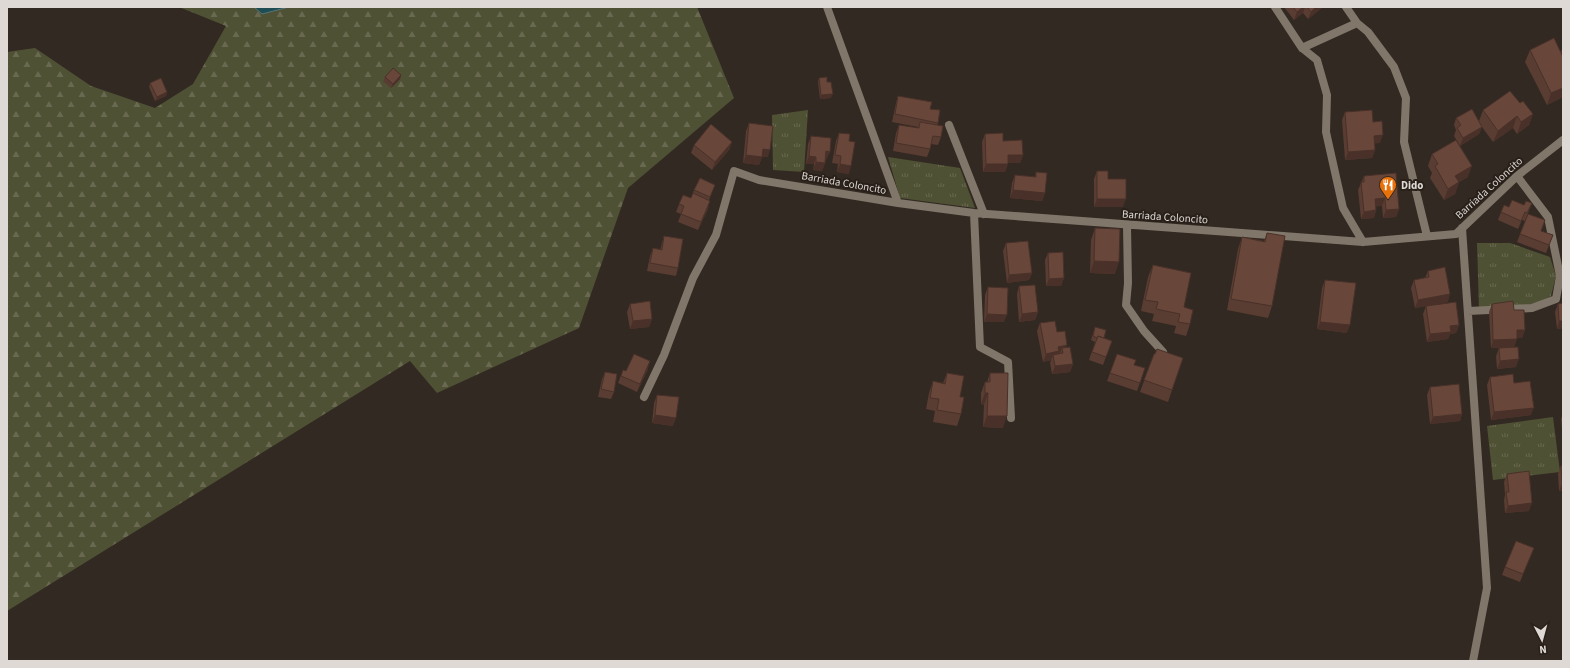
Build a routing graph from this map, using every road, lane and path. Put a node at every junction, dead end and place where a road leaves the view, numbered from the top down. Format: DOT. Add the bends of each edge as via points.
graph roads {
  1 [pos="827,7"];
  2 [pos="1275,7"];
  3 [pos="1346,7"];
  4 [pos="1357,23"];
  5 [pos="1302,48"];
  6 [pos="949,124"];
  7 [pos="1560,142"];
  8 [pos="1563,151"];
  9 [pos="1517,176"];
  10 [pos="898,203"];
  11 [pos="974,213"];
  12 [pos="984,214"];
  13 [pos="1127,226"];
  14 [pos="1462,228"];
  15 [pos="1427,236"];
  16 [pos="1363,242"];
  17 [pos="1468,311"];
  18 [pos="1163,352"];
  19 [pos="644,398"];
  20 [pos="1012,418"];
  21 [pos="1473,661"];
  1 -- 10 [label="street"];
  2 -- 5 [label="street"];
  3 -- 4 [label="street"];
  4 -- 5 [label="street"];
  4 -- 15 [label="street" via="1368,32 1394,67 1406,98 1404,142"];
  5 -- 16 [label="street" via="1317,60 1327,95 1326,132 1343,208"];
  6 -- 12 [label="street"];
  7 -- 8 [label="street"];
  7 -- 9 [label="street, Barriada Coloncito"];
  9 -- 14 [label="street, Barriada Coloncito"];
  9 -- 17 [label="street" via="1548,217 1560,276 1556,299 1532,308"];
  10 -- 11 [label="street, Barriada Coloncito"];
  10 -- 19 [label="street, Barriada Coloncito" via="759,180 734,171 716,235 692,278 664,355"];
  11 -- 12 [label="street, Barriada Coloncito"];
  11 -- 20 [label="street" via="980,347 1008,362"];
  12 -- 13 [label="street, Barriada Coloncito"];
  13 -- 16 [label="street, Barriada Coloncito"];
  13 -- 18 [label="street" via="1126,305"];
  14 -- 15 [label="street, Barriada Coloncito" via="1456,234"];
  14 -- 17 [label="street"];
  15 -- 16 [label="street, Barriada Coloncito"];
  17 -- 21 [label="street" via="1488,588"];
}
